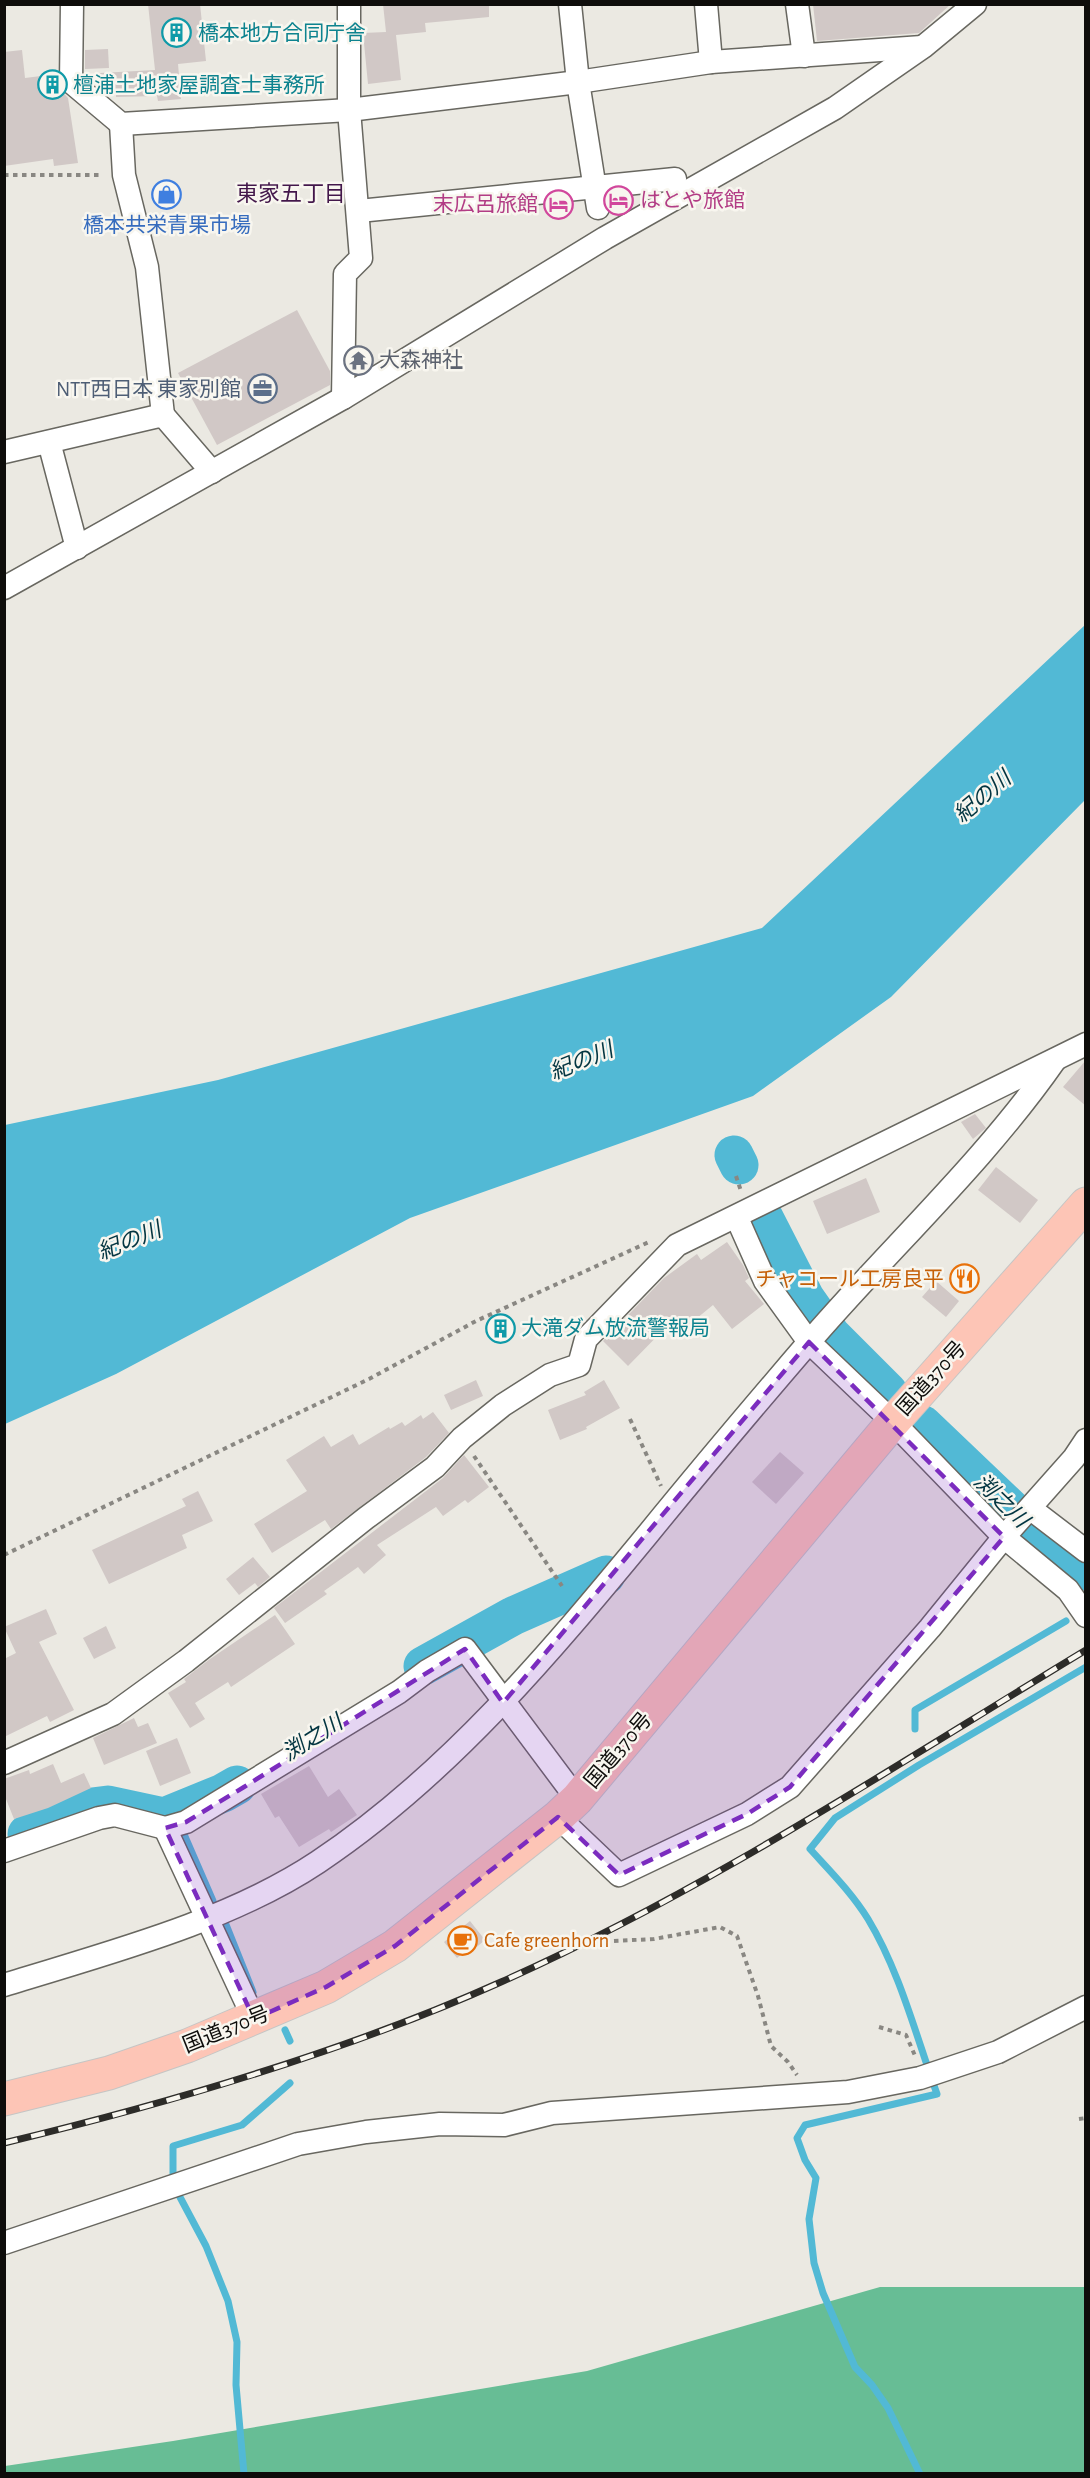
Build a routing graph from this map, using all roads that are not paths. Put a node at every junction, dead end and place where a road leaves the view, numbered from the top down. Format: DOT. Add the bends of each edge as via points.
graph roads {
  1 [pos="72,4"];
  2 [pos="349,4"];
  3 [pos="570,4"];
  4 [pos="706,4"];
  5 [pos="797,4"];
  6 [pos="975,4"];
  7 [pos="923,47"];
  8 [pos="804,56"];
  9 [pos="711,62"];
  10 [pos="578,82"];
  11 [pos="349,110"];
  12 [pos="122,124"];
  13 [pos="675,179"];
  14 [pos="596,197"];
  15 [pos="359,212"];
  16 [pos="343,398"];
  17 [pos="163,415"];
  18 [pos="50,442"];
  19 [pos="4,453"];
  20 [pos="212,472"];
  21 [pos="77,548"];
  22 [pos="4,588"];
  23 [pos="1086,1044"];
  24 [pos="1055,1060"];
  25 [pos="1086,1204"];
  26 [pos="737,1218"];
  27 [pos="813,1337"];
  28 [pos="892,1422"];
  29 [pos="1086,1440"];
  30 [pos="1019,1522"];
  31 [pos="1086,1551"];
  32 [pos="1086,1616"];
  33 [pos="503,1703"];
  34 [pos="4,1763"];
  35 [pos="568,1808"];
  36 [pos="165,1828"];
  37 [pos="4,1851"];
  38 [pos="208,1918"];
  39 [pos="4,1985"];
  40 [pos="1086,2007"];
  41 [pos="254,2019"];
  42 [pos="4,2099"];
  43 [pos="4,2243"];
  1 -- 12 [label="street" via="71,82"];
  2 -- 11 [label="street"];
  3 -- 10 [label="street"];
  4 -- 9 [label="street"];
  5 -- 8 [label="street"];
  6 -- 7 [label="street"];
  7 -- 8 [label="street"];
  7 -- 16 [label="street" via="835,108 605,238"];
  8 -- 9 [label="street"];
  9 -- 10 [label="street"];
  10 -- 11 [label="street"];
  10 -- 14 [label="street"];
  11 -- 12 [label="street"];
  11 -- 15 [label="street"];
  12 -- 17 [label="street" via="124,175 147,267"];
  13 -- 14 [label="street"];
  14 -- 15 [label="street" via="478,201"];
  15 -- 16 [label="street" via="361,258 345,274"];
  16 -- 20 [label="street"];
  17 -- 18 [label="street"];
  17 -- 20 [label="street"];
  18 -- 19 [label="street"];
  18 -- 21 [label="street"];
  20 -- 21 [label="street"];
  21 -- 22 [label="street"];
  23 -- 24 [label="street"];
  24 -- 26 [label="street"];
  24 -- 27 [label="street" via="1022,1108"];
  25 -- 28 [label="highway, 国道370号"];
  26 -- 27 [label="street" via="765,1281"];
  26 -- 34 [label="street" via="677,1245 586,1339 579,1365 519,1394 462,1438 435,1467 205,1646 112,1714"];
  27 -- 28 [label="street"];
  27 -- 33 [label="street"];
  28 -- 30 [label="street"];
  28 -- 35 [label="highway, 国道370号"];
  29 -- 30 [label="street"];
  30 -- 31 [label="street"];
  30 -- 32 [label="street"];
  30 -- 35 [label="street" via="790,1787 747,1814 619,1875"];
  33 -- 35 [label="street"];
  33 -- 36 [label="street" via="465,1649 234,1793 186,1821"];
  33 -- 38 [label="street" via="414,1788 316,1863"];
  35 -- 41 [label="highway, 国道370号" via="394,1946 326,1988"];
  36 -- 37 [label="street" via="115,1815"];
  36 -- 38 [label="street"];
  38 -- 39 [label="street"];
  38 -- 41 [label="street"];
  40 -- 43 [label="street" via="998,2052 920,2078 848,2091 552,2113 504,2125 440,2124 298,2144"];
  41 -- 42 [label="highway, 国道370号" via="109,2073"];
}
